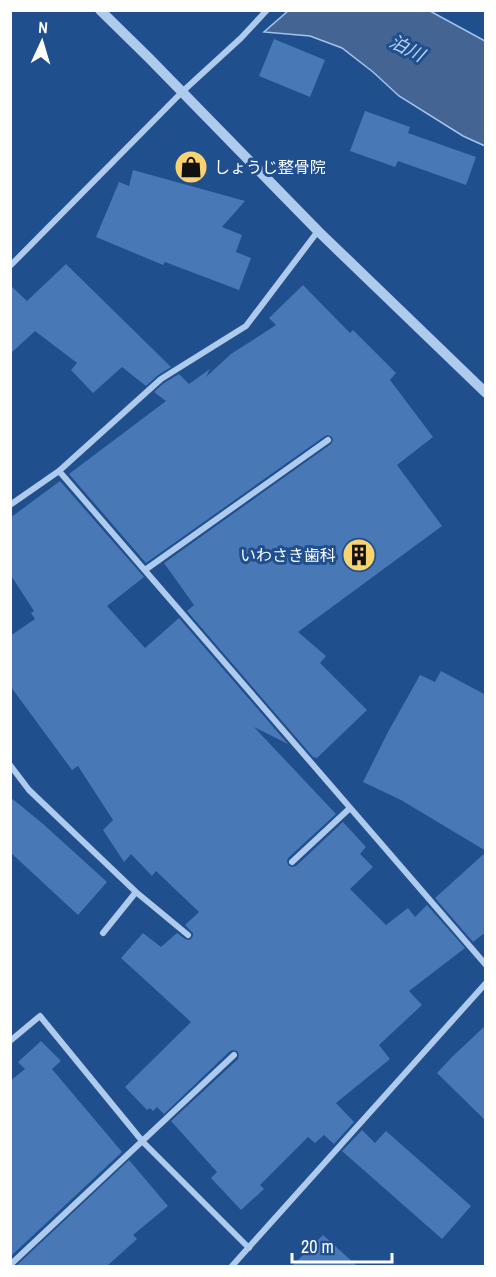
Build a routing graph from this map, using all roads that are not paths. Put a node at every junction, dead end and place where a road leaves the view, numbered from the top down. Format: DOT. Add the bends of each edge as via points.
graph roads {
  1 [pos="100,10"];
  2 [pos="267,10"];
  3 [pos="182,92"];
  4 [pos="318,231"];
  5 [pos="10,266"];
  6 [pos="486,393"];
  7 [pos="328,440"];
  8 [pos="59,471"];
  9 [pos="10,505"];
  10 [pos="145,570"];
  11 [pos="10,765"];
  12 [pos="350,808"];
  13 [pos="292,862"];
  14 [pos="136,892"];
  15 [pos="103,933"];
  16 [pos="188,935"];
  17 [pos="486,965"];
  18 [pos="486,983"];
  19 [pos="10,1041"];
  20 [pos="234,1055"];
  21 [pos="143,1142"];
  22 [pos="249,1248"];
  23 [pos="10,1265"];
  24 [pos="232,1266"];
  1 -- 3 [label="street"];
  2 -- 3 [label="street"];
  3 -- 4 [label="street"];
  3 -- 5 [label="street"];
  4 -- 6 [label="street"];
  4 -- 8 [label="street" via="246,326 161,379"];
  7 -- 10 [label="street"];
  8 -- 9 [label="street"];
  8 -- 10 [label="street"];
  10 -- 12 [label="street"];
  11 -- 14 [label="street" via="29,790"];
  12 -- 13 [label="street"];
  12 -- 17 [label="street"];
  14 -- 15 [label="street"];
  14 -- 16 [label="street"];
  18 -- 22 [label="street"];
  19 -- 21 [label="street" via="40,1016"];
  20 -- 21 [label="street"];
  21 -- 22 [label="street"];
  21 -- 23 [label="street"];
  22 -- 24 [label="street"];
}
